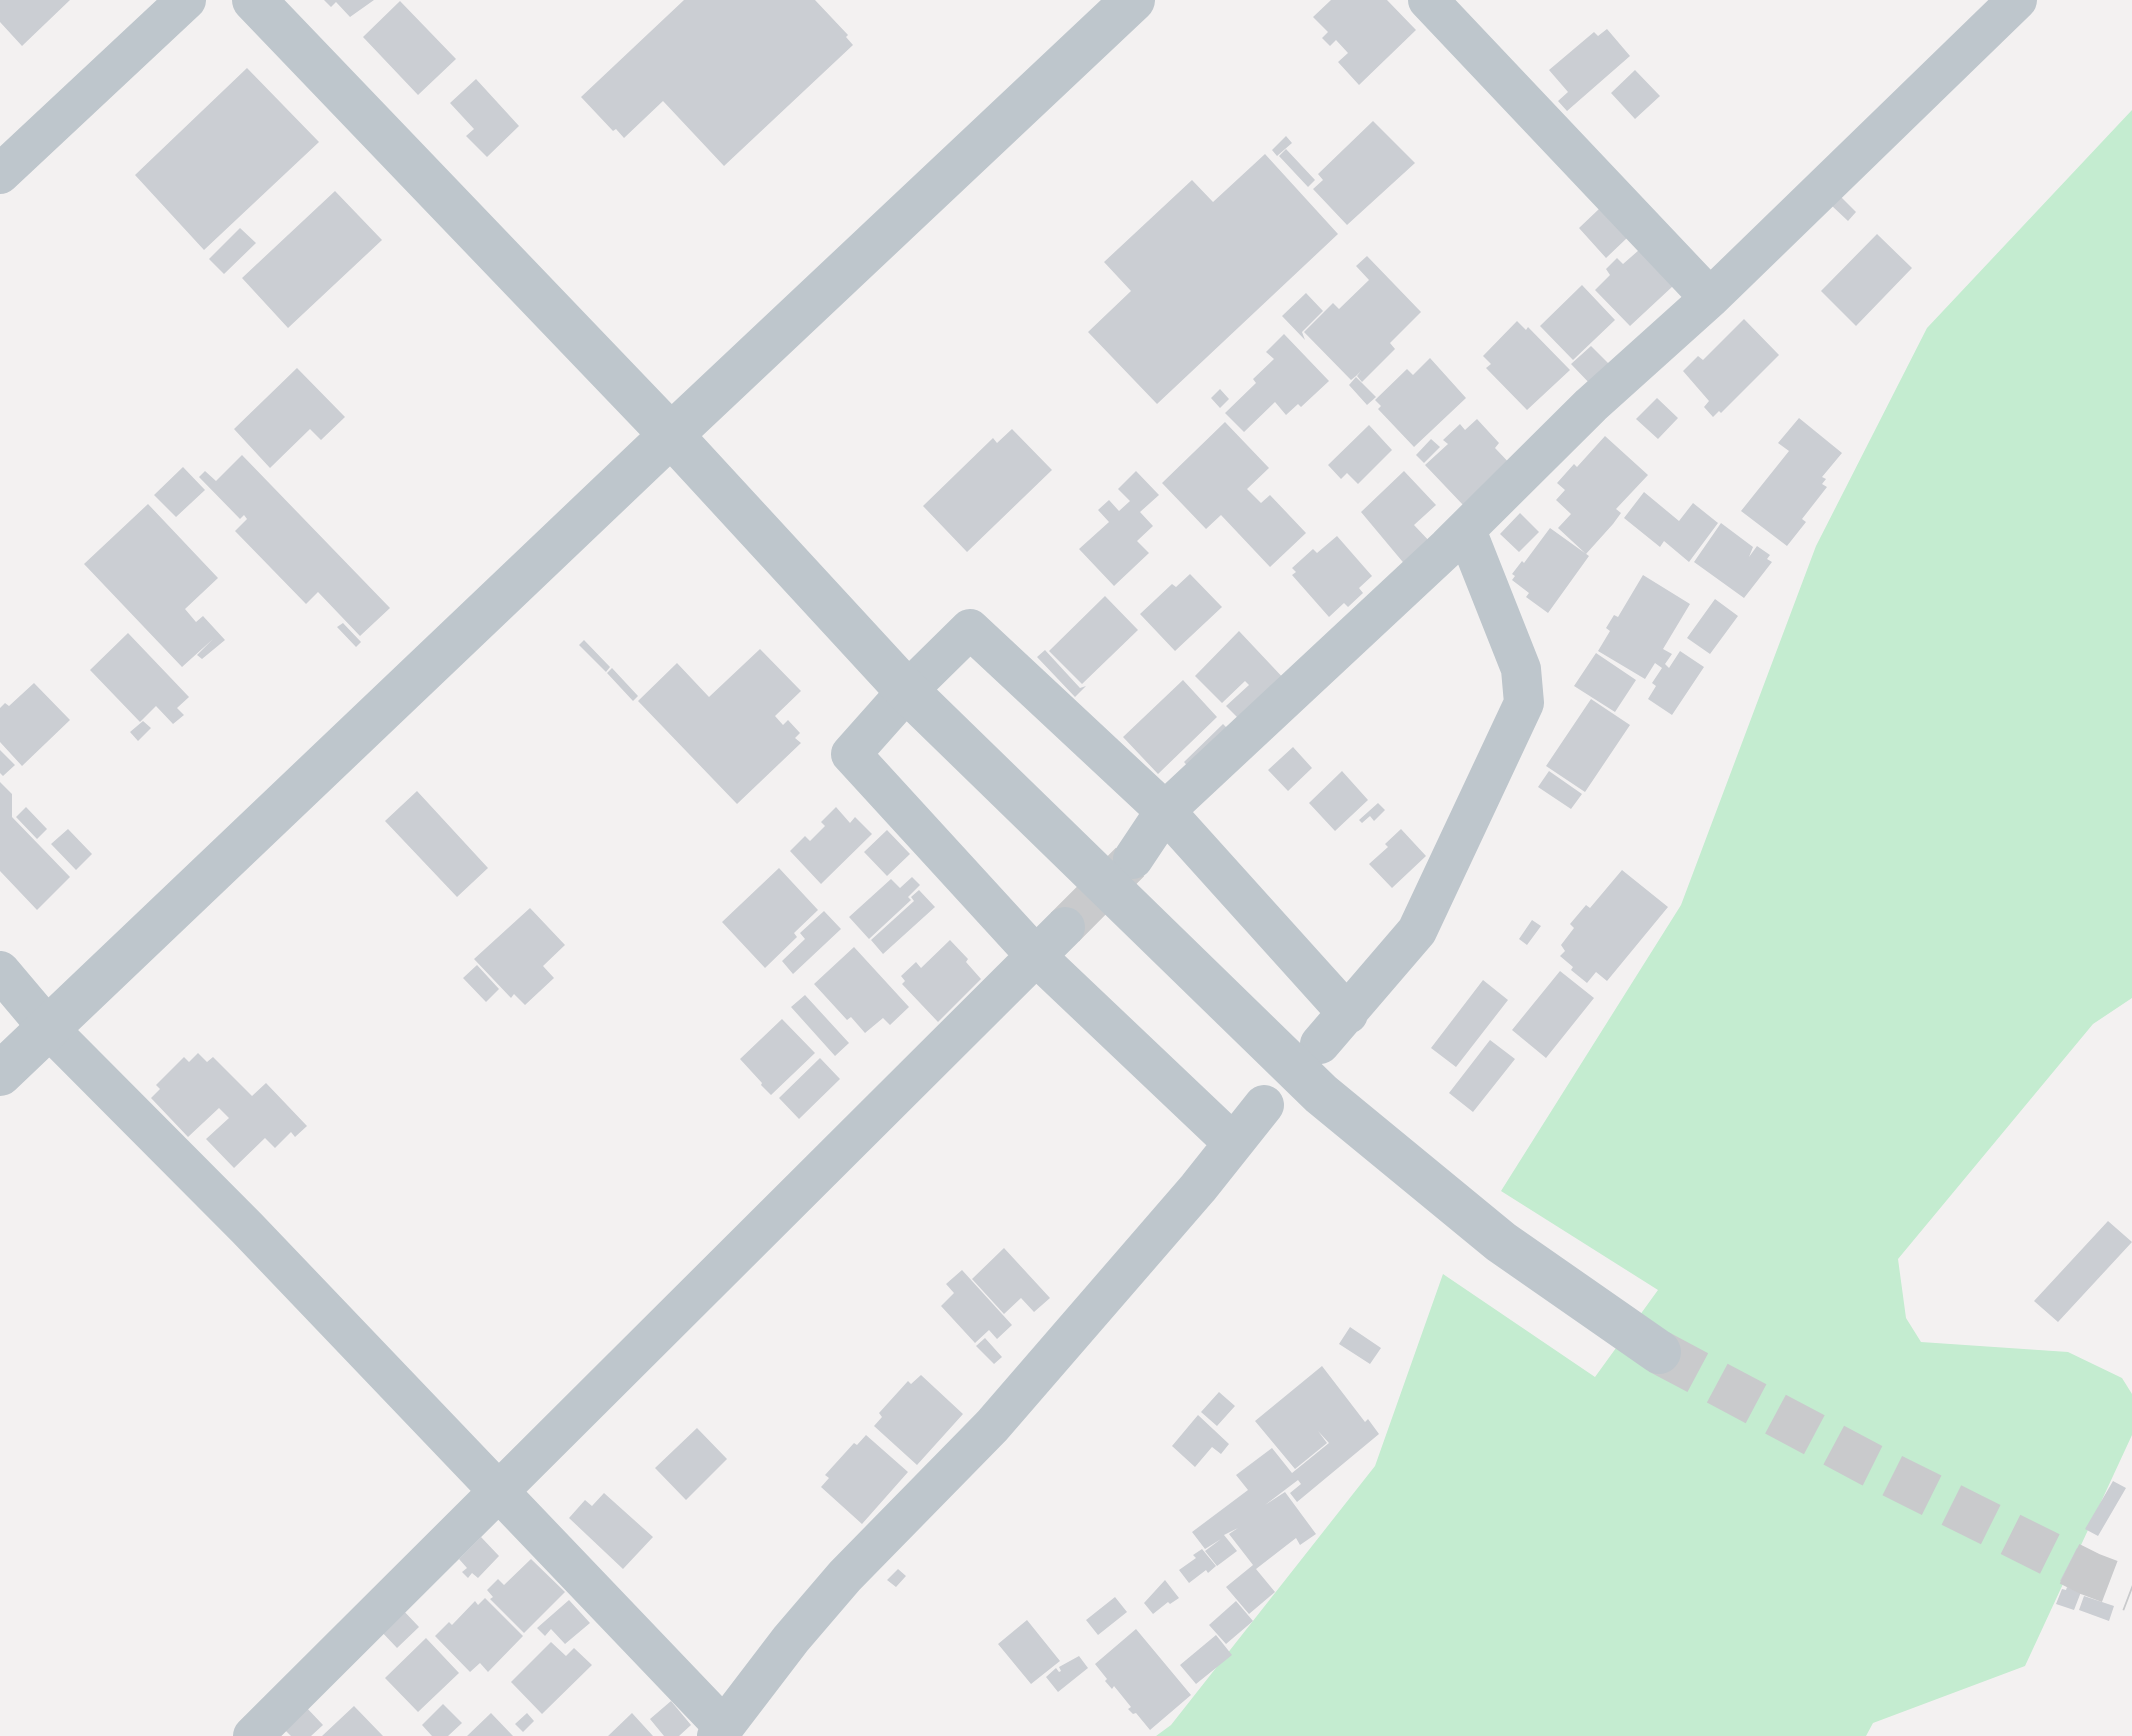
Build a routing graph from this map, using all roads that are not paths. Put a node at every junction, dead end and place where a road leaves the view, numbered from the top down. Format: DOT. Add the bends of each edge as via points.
graph roads {
  1 [pos="186,0"];
  2 [pos="254,0"];
  3 [pos="1133,0"];
  4 [pos="1428,0"];
  5 [pos="2017,0"];
  6 [pos="0,174"];
  7 [pos="1710,298"];
  8 [pos="671,435"];
  9 [pos="1466,530"];
  10 [pos="907,691"];
  11 [pos="1165,811"];
  12 [pos="1133,859"];
  13 [pos="1065,927"];
  14 [pos="1036,956"];
  15 [pos="0,971"];
  16 [pos="1348,1014"];
  17 [pos="49,1029"];
  18 [pos="1320,1044"];
  19 [pos="0,1074"];
  20 [pos="1264,1105"];
  21 [pos="1232,1142"];
  22 [pos="1659,1352"];
  23 [pos="500,1490"];
  24 [pos="720,1731"];
  25 [pos="253,1736"];
  1 -- 6 [label="street"];
  2 -- 8 [label="street"];
  3 -- 8 [label="street"];
  4 -- 7 [label="street"];
  5 -- 7 [label="street"];
  7 -- 9 [label="street" via="1591,405"];
  8 -- 10 [label="street"];
  8 -- 17 [label="street"];
  9 -- 11 [label="street"];
  9 -- 16 [label="street" via="1521,669 1524,703 1417,931"];
  10 -- 11 [label="street" via="970,629"];
  10 -- 14 [label="street" via="851,754"];
  10 -- 22 [label="street" via="1321,1094 1501,1242"];
  11 -- 12 [label="street"];
  11 -- 16 [label="street"];
  13 -- 14 [label="street"];
  14 -- 21 [label="street"];
  14 -- 23 [label="street"];
  15 -- 17 [label="street"];
  16 -- 18 [label="street"];
  17 -- 19 [label="street"];
  17 -- 23 [label="street"];
  20 -- 21 [label="street"];
  21 -- 24 [label="street" via="992,1426 845,1576"];
  23 -- 24 [label="street"];
  23 -- 25 [label="street"];
}
